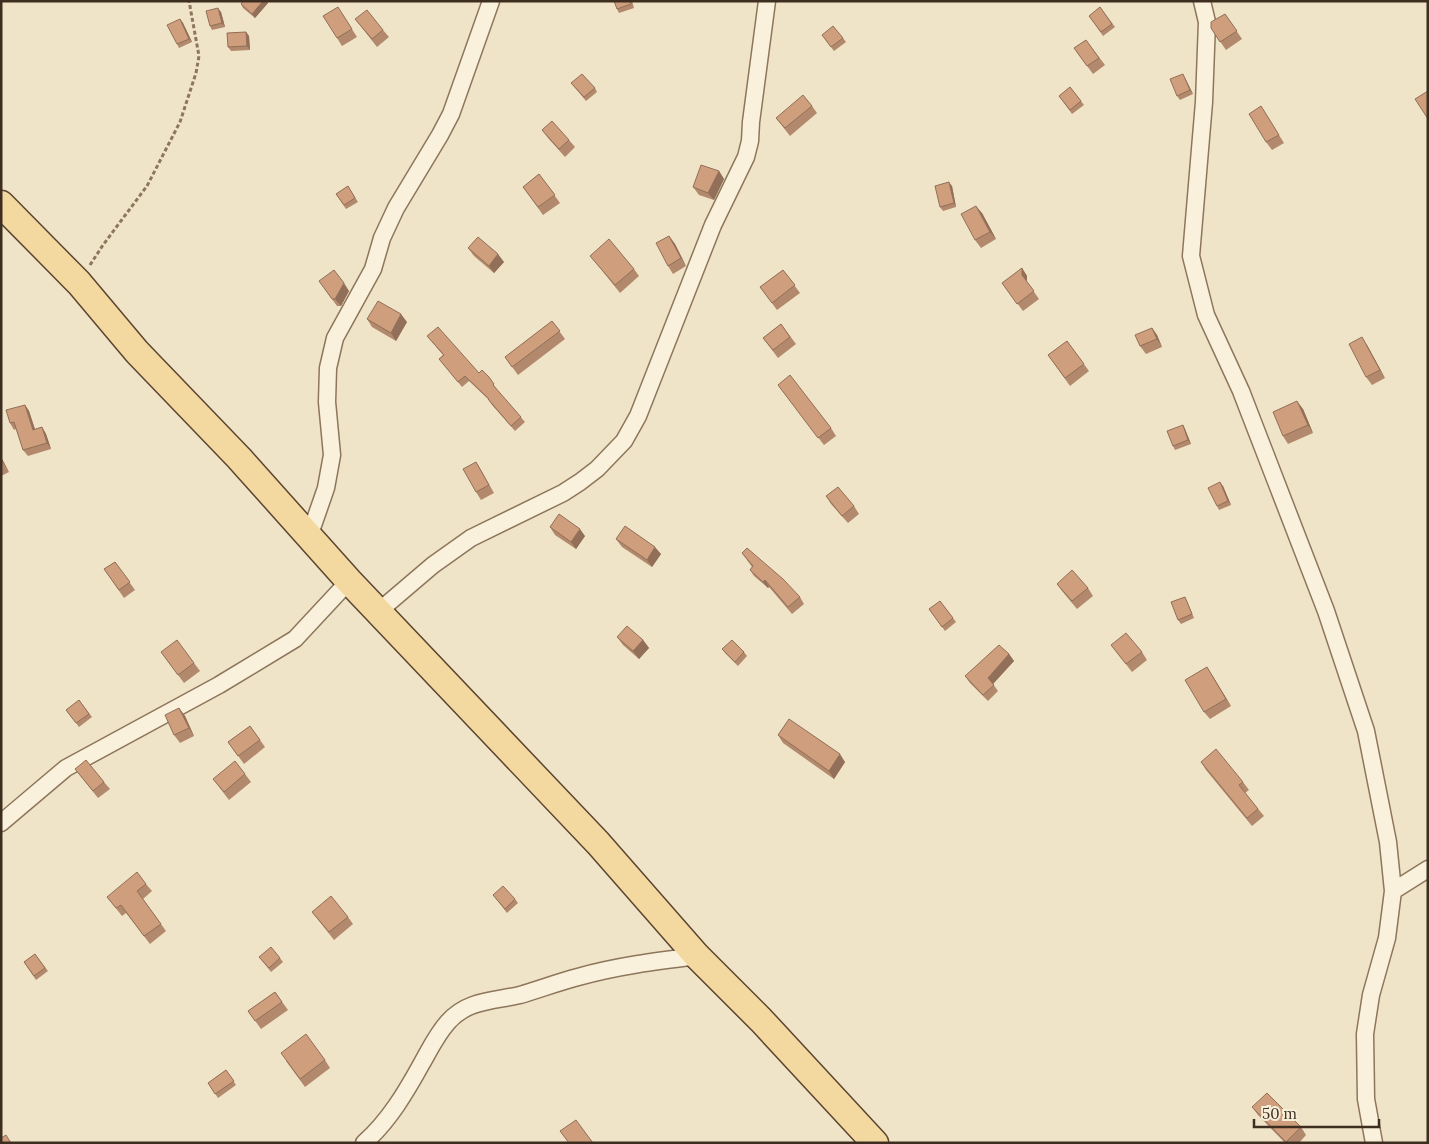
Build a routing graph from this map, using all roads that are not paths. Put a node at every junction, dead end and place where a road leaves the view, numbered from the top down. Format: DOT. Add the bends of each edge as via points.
graph roads {
  1 [pos="491,1"];
  2 [pos="767,1"];
  3 [pos="1202,1"];
  4 [pos="1,204"];
  5 [pos="309,537"];
  6 [pos="349,581"];
  7 [pos="379,611"];
  8 [pos="1,823"];
  9 [pos="1428,869"];
  10 [pos="1393,891"];
  11 [pos="698,956"];
  12 [pos="364,1143"];
  13 [pos="875,1143"];
  14 [pos="1374,1143"];
  1 -- 5 [label="street" via="451,114 396,208 382,238 373,269 335,338 328,368 327,402 332,455 326,488"];
  2 -- 7 [label="street" via="746,157 713,225 638,416 624,441 580,482 471,538"];
  3 -- 10 [label="street" via="1207,22 1204,102 1191,256 1206,315 1241,391 1326,610 1366,731 1388,842"];
  4 -- 5 [label="main road" via="78,282 137,352 239,458"];
  5 -- 6 [label="main road"];
  6 -- 7 [label="main road"];
  6 -- 8 [label="street" via="295,639 219,685 66,768"];
  7 -- 11 [label="main road" via="598,843"];
  9 -- 10 [label="street"];
  10 -- 14 [label="street" via="1387,938 1371,995 1365,1034 1366,1100"];
  11 -- 12 [label="street" via="622,967 463,1008 440,1032 410,1085 385,1121"];
  11 -- 13 [label="main road"];
}
